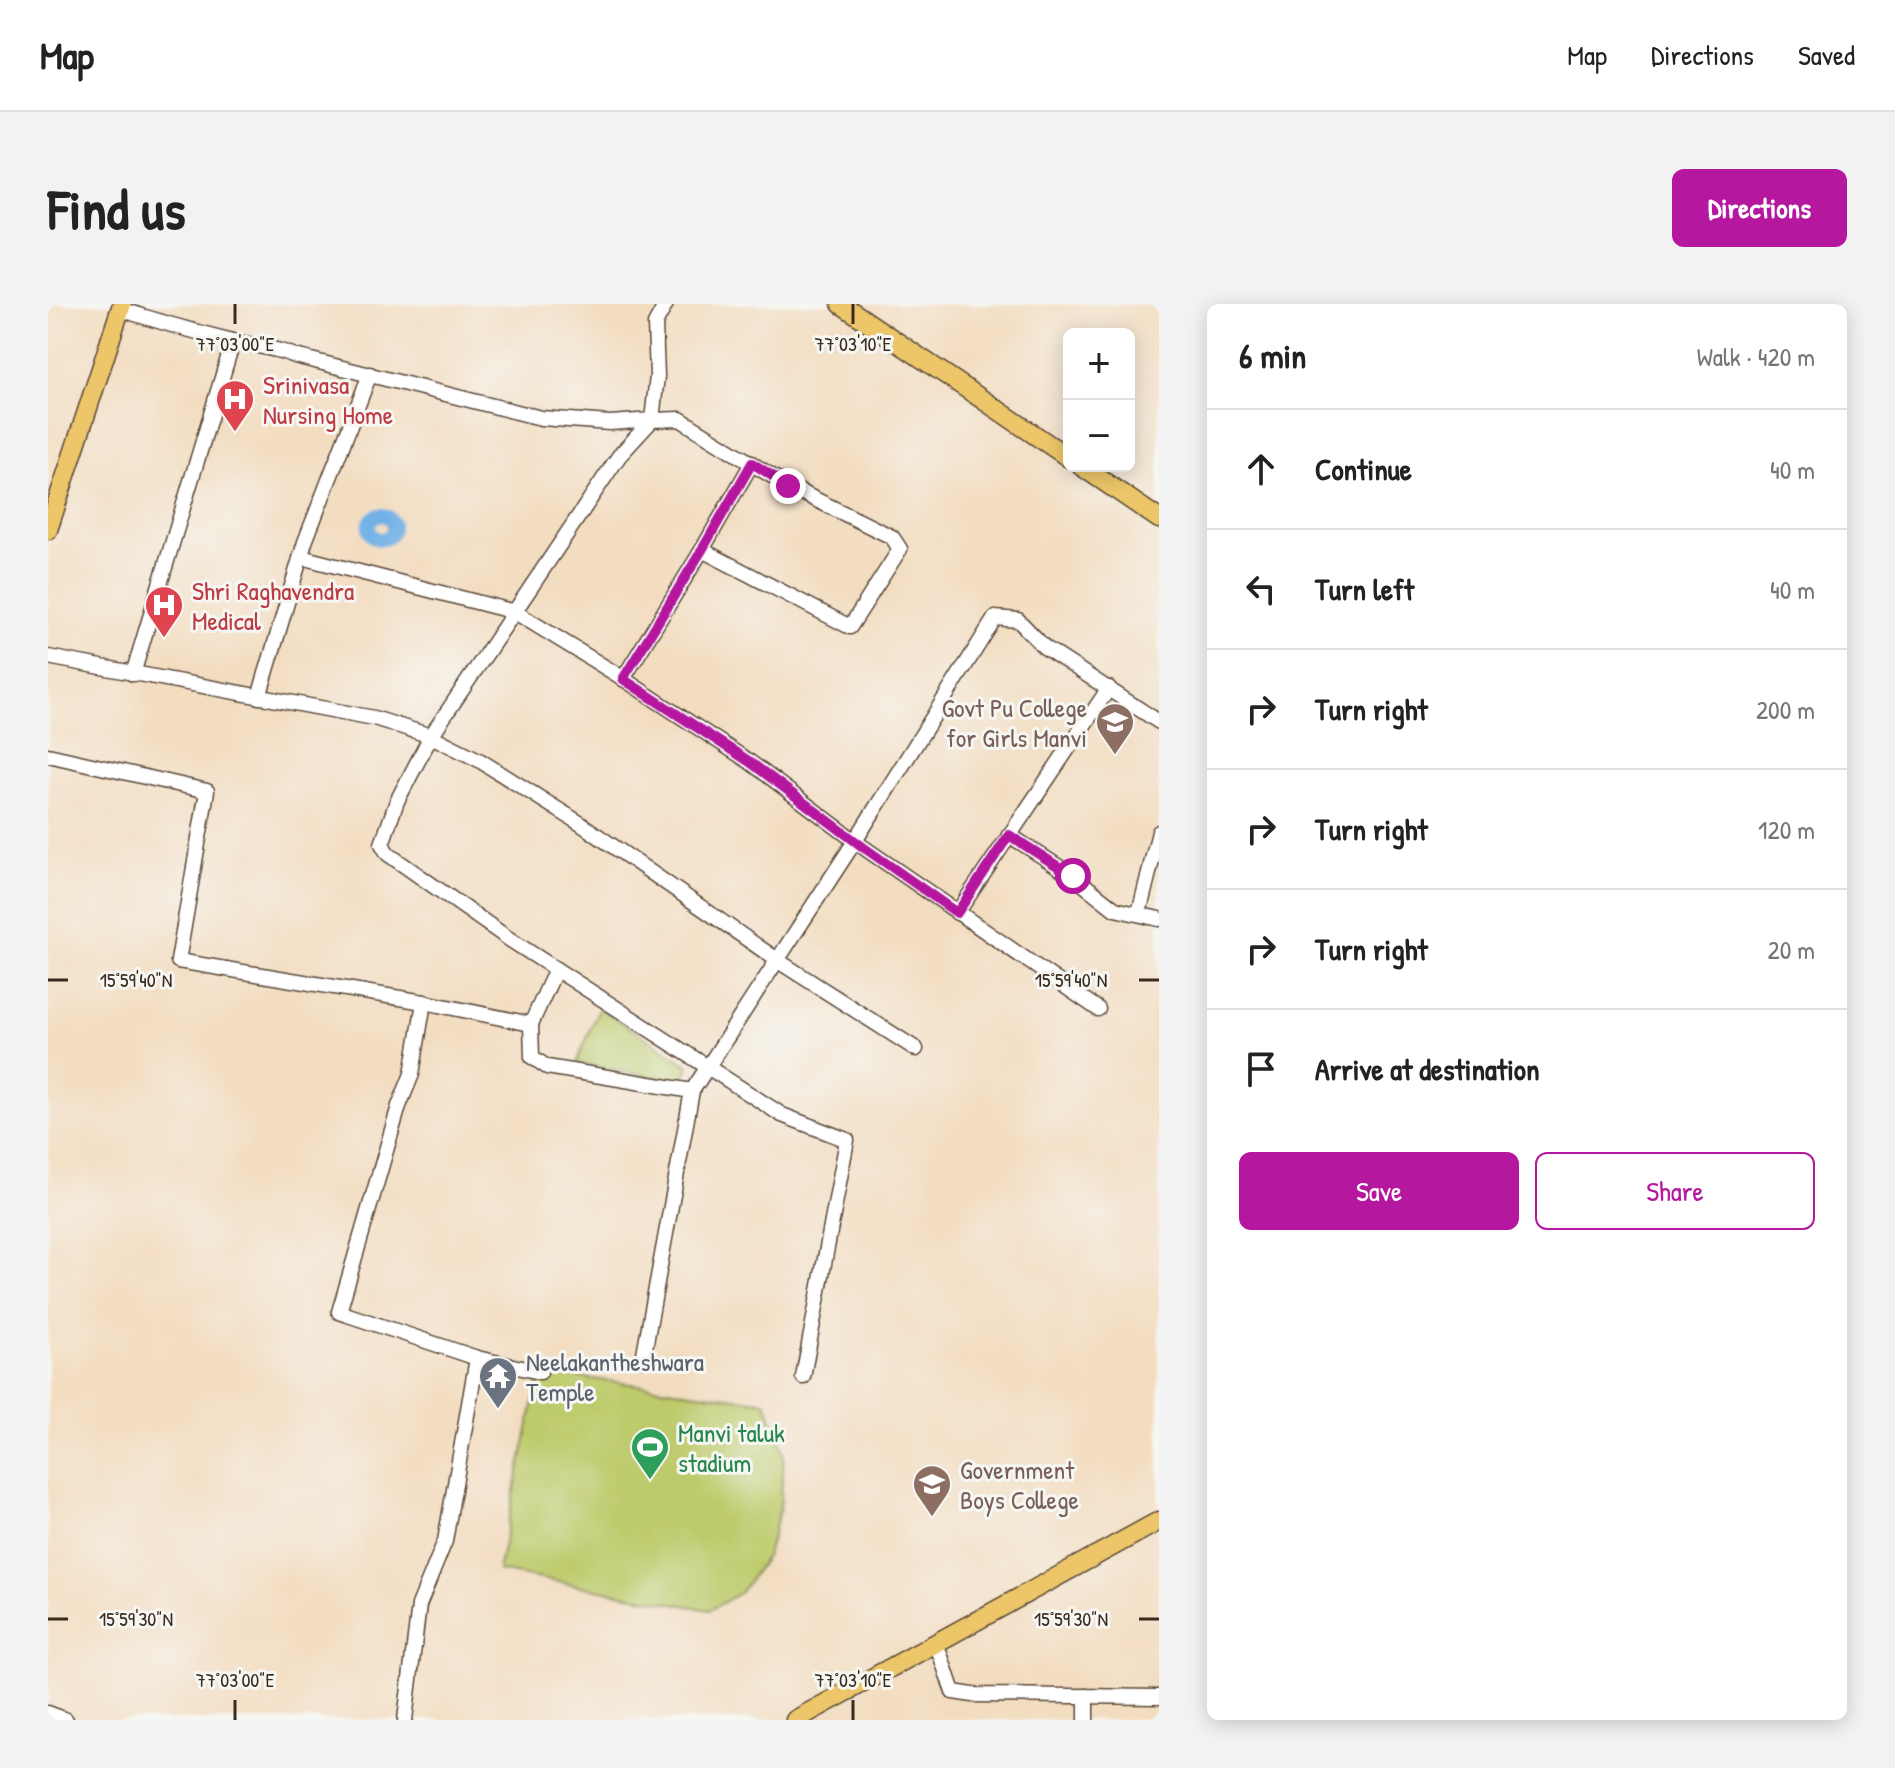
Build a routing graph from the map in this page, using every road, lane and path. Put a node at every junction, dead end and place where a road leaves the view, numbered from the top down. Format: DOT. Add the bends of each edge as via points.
graph roads {
  1 [pos="666,304"];
  2 [pos="841,304"];
  3 [pos="121,307"];
  4 [pos="233,341"];
  5 [pos="370,374"];
  6 [pos="652,420"];
  7 [pos="1063,454"];
  8 [pos="752,463"];
  9 [pos="1090,472"];
  10 [pos="1159,519"];
  11 [pos="48,530"];
  12 [pos="702,550"];
  13 [pos="301,557"];
  14 [pos="515,612"];
  15 [pos="48,657"];
  16 [pos="133,674"];
  17 [pos="623,679"];
  18 [pos="1109,688"];
  19 [pos="259,697"];
  20 [pos="1159,722"];
  21 [pos="431,736"];
  22 [pos="48,755"];
  23 [pos="1159,832"];
  24 [pos="1009,835"];
  25 [pos="855,841"];
  26 [pos="957,913"];
  27 [pos="1139,913"];
  28 [pos="1159,919"];
  29 [pos="777,960"];
  30 [pos="556,969"];
  31 [pos="424,1002"];
  32 [pos="1098,1009"];
  33 [pos="531,1024"];
  34 [pos="916,1049"];
  35 [pos="706,1067"];
  36 [pos="692,1091"];
  37 [pos="477,1358"];
  38 [pos="643,1359"];
  39 [pos="540,1372"];
  40 [pos="803,1377"];
  41 [pos="1159,1521"];
  42 [pos="936,1642"];
  43 [pos="1086,1696"];
  44 [pos="1159,1697"];
  45 [pos="48,1713"];
  46 [pos="66,1720"];
  47 [pos="405,1720"];
  48 [pos="795,1720"];
  49 [pos="1086,1720"];
  1 -- 6 [label="street" via="655,324"];
  2 -- 7 [label="main road"];
  3 -- 4 [label="street"];
  3 -- 11 [label="main road"];
  4 -- 5 [label="street"];
  4 -- 16 [label="street"];
  5 -- 6 [label="street" via="541,418"];
  5 -- 13 [label="street"];
  6 -- 8 [label="street" via="680,419"];
  6 -- 14 [label="street" via="619,456"];
  8 -- 12 [label="street"];
  8 -- 12 [label="street" via="892,537 900,549 850,627"];
  9 -- 10 [label="main road"];
  12 -- 17 [label="street"];
  13 -- 14 [label="street"];
  13 -- 19 [label="street"];
  14 -- 17 [label="street"];
  14 -- 21 [label="street"];
  15 -- 16 [label="street"];
  16 -- 19 [label="street"];
  17 -- 25 [label="street" via="750,762"];
  18 -- 20 [label="street"];
  18 -- 24 [label="street"];
  18 -- 25 [label="street" via="1044,647 1018,620 995,618"];
  19 -- 21 [label="street" via="374,718"];
  21 -- 29 [label="street" via="581,824"];
  21 -- 30 [label="street" via="397,801 382,844 388,854"];
  22 -- 31 [label="street" via="207,791 178,961"];
  23 -- 27 [label="street"];
  24 -- 26 [label="street"];
  24 -- 27 [label="street" via="1115,909"];
  25 -- 26 [label="street"];
  25 -- 29 [label="street"];
  26 -- 32 [label="street"];
  27 -- 28 [label="street"];
  29 -- 34 [label="street"];
  29 -- 35 [label="street"];
  30 -- 33 [label="street"];
  30 -- 35 [label="street"];
  31 -- 33 [label="street"];
  31 -- 37 [label="street" via="412,1074 339,1312"];
  33 -- 36 [label="street" via="532,1057 547,1067"];
  35 -- 36 [label="street"];
  35 -- 40 [label="street" via="782,1115 847,1140"];
  36 -- 38 [label="street"];
  37 -- 39 [label="street"];
  37 -- 47 [label="street" via="445,1541 419,1605"];
  41 -- 42 [label="main road"];
  42 -- 43 [label="street" via="953,1692"];
  42 -- 48 [label="main road"];
  43 -- 44 [label="street"];
  43 -- 49 [label="street"];
  45 -- 46 [label="street"];
}
